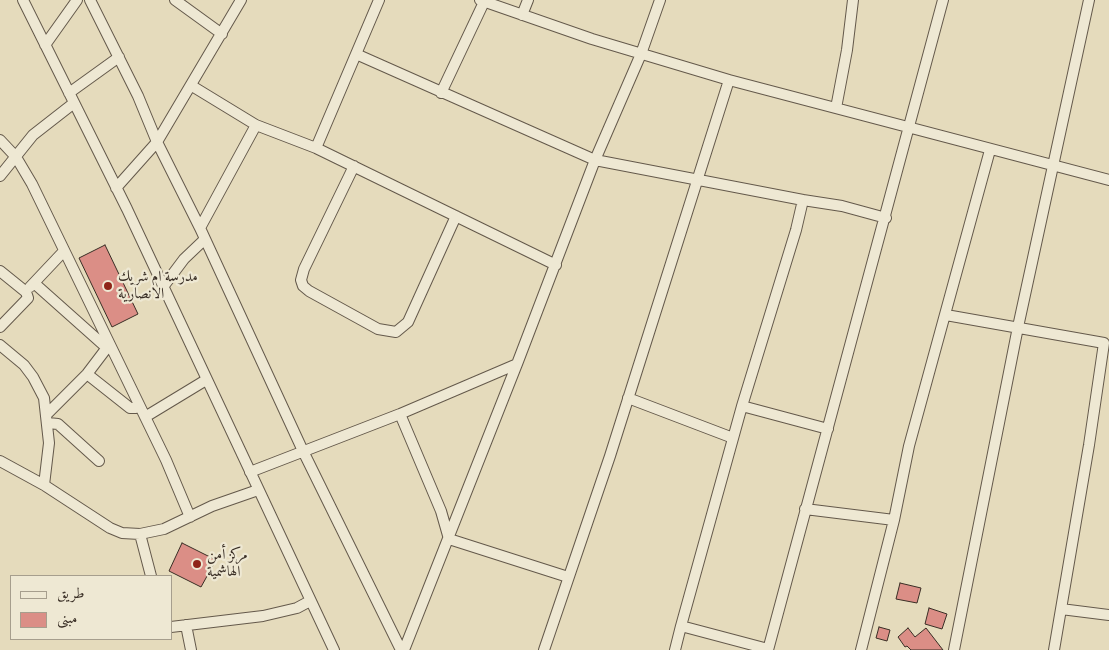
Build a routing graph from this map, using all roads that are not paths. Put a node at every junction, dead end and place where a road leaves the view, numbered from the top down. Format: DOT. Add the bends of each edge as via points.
graph roads {
  1 [pos="23,0"];
  2 [pos="77,0"];
  3 [pos="90,0"];
  4 [pos="175,0"];
  5 [pos="241,0"];
  6 [pos="379,0"];
  7 [pos="528,0"];
  8 [pos="660,0"];
  9 [pos="853,0"];
  10 [pos="943,0"];
  11 [pos="1089,0"];
  12 [pos="482,1"];
  13 [pos="522,15"];
  14 [pos="222,34"];
  15 [pos="45,45"];
  16 [pos="356,54"];
  17 [pos="641,54"];
  18 [pos="119,58"];
  19 [pos="729,80"];
  20 [pos="192,86"];
  21 [pos="69,93"];
  22 [pos="441,93"];
  23 [pos="74,103"];
  24 [pos="836,108"];
  25 [pos="256,125"];
  26 [pos="909,126"];
  27 [pos="0,140"];
  28 [pos="157,142"];
  29 [pos="316,148"];
  30 [pos="990,150"];
  31 [pos="16,158"];
  32 [pos="595,160"];
  33 [pos="1052,164"];
  34 [pos="354,166"];
  35 [pos="0,176"];
  36 [pos="698,179"];
  37 [pos="1109,180"];
  38 [pos="116,188"];
  39 [pos="803,200"];
  40 [pos="456,216"];
  41 [pos="886,218"];
  42 [pos="200,228"];
  43 [pos="205,238"];
  44 [pos="64,251"];
  45 [pos="556,264"];
  46 [pos="0,271"];
  47 [pos="34,283"];
  48 [pos="163,287"];
  49 [pos="26,292"];
  50 [pos="946,314"];
  51 [pos="0,327"];
  52 [pos="1018,327"];
  53 [pos="1108,340"];
  54 [pos="0,344"];
  55 [pos="108,347"];
  56 [pos="517,364"];
  57 [pos="87,374"];
  58 [pos="206,380"];
  59 [pos="628,398"];
  60 [pos="139,405"];
  61 [pos="742,406"];
  62 [pos="400,414"];
  63 [pos="48,418"];
  64 [pos="144,418"];
  65 [pos="828,429"];
  66 [pos="733,438"];
  67 [pos="303,451"];
  68 [pos="0,461"];
  69 [pos="99,461"];
  70 [pos="250,472"];
  71 [pos="44,485"];
  72 [pos="258,490"];
  73 [pos="805,509"];
  74 [pos="190,516"];
  75 [pos="894,520"];
  76 [pos="140,534"];
  77 [pos="449,539"];
  78 [pos="151,575"];
  79 [pos="568,576"];
  80 [pos="310,601"];
  81 [pos="1061,609"];
  82 [pos="1109,615"];
  83 [pos="186,625"];
  84 [pos="172,626"];
  85 [pos="681,626"];
  86 [pos="191,650"];
  87 [pos="334,650"];
  88 [pos="403,650"];
  89 [pos="544,650"];
  90 [pos="675,650"];
  91 [pos="768,650"];
  92 [pos="861,650"];
  93 [pos="954,650"];
  94 [pos="1054,650"];
  1 -- 15 [label="street"];
  2 -- 15 [label="street"];
  3 -- 18 [label="street"];
  4 -- 14 [label="street"];
  5 -- 14 [label="street"];
  6 -- 16 [label="street"];
  7 -- 13 [label="street"];
  8 -- 17 [label="street"];
  9 -- 24 [label="street"];
  10 -- 26 [label="street"];
  11 -- 33 [label="street"];
  12 -- 13 [label="street"];
  12 -- 22 [label="street"];
  13 -- 17 [label="street"];
  14 -- 20 [label="street"];
  15 -- 21 [label="street"];
  16 -- 22 [label="street"];
  16 -- 29 [label="street"];
  17 -- 19 [label="street"];
  17 -- 32 [label="street"];
  18 -- 21 [label="street"];
  18 -- 28 [label="street"];
  19 -- 24 [label="street"];
  19 -- 36 [label="street"];
  20 -- 25 [label="street"];
  20 -- 28 [label="street"];
  21 -- 23 [label="street"];
  22 -- 32 [label="street"];
  23 -- 31 [label="street" via="33,135"];
  23 -- 38 [label="street"];
  24 -- 26 [label="street"];
  25 -- 29 [label="street"];
  25 -- 42 [label="street"];
  26 -- 30 [label="street"];
  26 -- 41 [label="street"];
  27 -- 31 [label="street"];
  28 -- 38 [label="street"];
  28 -- 42 [label="street"];
  29 -- 34 [label="street"];
  30 -- 33 [label="street"];
  30 -- 50 [label="street" via="952,280"];
  31 -- 35 [label="street"];
  31 -- 44 [label="street"];
  32 -- 36 [label="street"];
  32 -- 45 [label="street"];
  33 -- 37 [label="street"];
  33 -- 52 [label="street"];
  34 -- 40 [label="street"];
  34 -- 40 [label="street" via="304,269 302,286 378,329 396,332 408,322"];
  36 -- 39 [label="street"];
  36 -- 59 [label="street"];
  38 -- 48 [label="street"];
  39 -- 41 [label="street"];
  39 -- 61 [label="street"];
  40 -- 45 [label="street"];
  41 -- 65 [label="street"];
  42 -- 43 [label="street"];
  43 -- 48 [label="street"];
  43 -- 67 [label="street"];
  44 -- 47 [label="street"];
  44 -- 55 [label="street"];
  45 -- 56 [label="street"];
  46 -- 49 [label="street"];
  47 -- 49 [label="street"];
  47 -- 55 [label="street"];
  48 -- 58 [label="street"];
  49 -- 51 [label="street" via="28,298"];
  50 -- 52 [label="street"];
  50 -- 75 [label="street" via="909,446"];
  52 -- 53 [label="street"];
  52 -- 93 [label="street"];
  53 -- 81 [label="street"];
  54 -- 63 [label="street" via="34,377 44,398"];
  55 -- 57 [label="street"];
  55 -- 60 [label="street"];
  56 -- 62 [label="street"];
  56 -- 77 [label="street"];
  57 -- 60 [label="street" via="130,408"];
  57 -- 63 [label="street"];
  58 -- 64 [label="street"];
  58 -- 70 [label="street"];
  59 -- 66 [label="street"];
  59 -- 79 [label="street"];
  60 -- 64 [label="street"];
  61 -- 65 [label="street"];
  61 -- 66 [label="street"];
  62 -- 67 [label="street"];
  62 -- 77 [label="street" via="441,511"];
  63 -- 69 [label="street"];
  63 -- 71 [label="street" via="49,457"];
  64 -- 74 [label="street"];
  65 -- 73 [label="street"];
  66 -- 85 [label="street"];
  67 -- 70 [label="street"];
  67 -- 88 [label="street"];
  68 -- 71 [label="street"];
  70 -- 72 [label="street"];
  71 -- 76 [label="street" via="110,528 122,533"];
  72 -- 74 [label="street"];
  72 -- 80 [label="street"];
  73 -- 75 [label="street"];
  73 -- 91 [label="street"];
  74 -- 76 [label="street" via="164,529"];
  75 -- 92 [label="street"];
  76 -- 78 [label="street"];
  77 -- 79 [label="street"];
  77 -- 88 [label="street"];
  79 -- 89 [label="street"];
  80 -- 83 [label="street" via="297,608 263,616"];
  80 -- 87 [label="street"];
  81 -- 82 [label="street"];
  81 -- 94 [label="street"];
  83 -- 84 [label="street"];
  83 -- 86 [label="street"];
  85 -- 90 [label="street"];
  85 -- 91 [label="street"];
}
